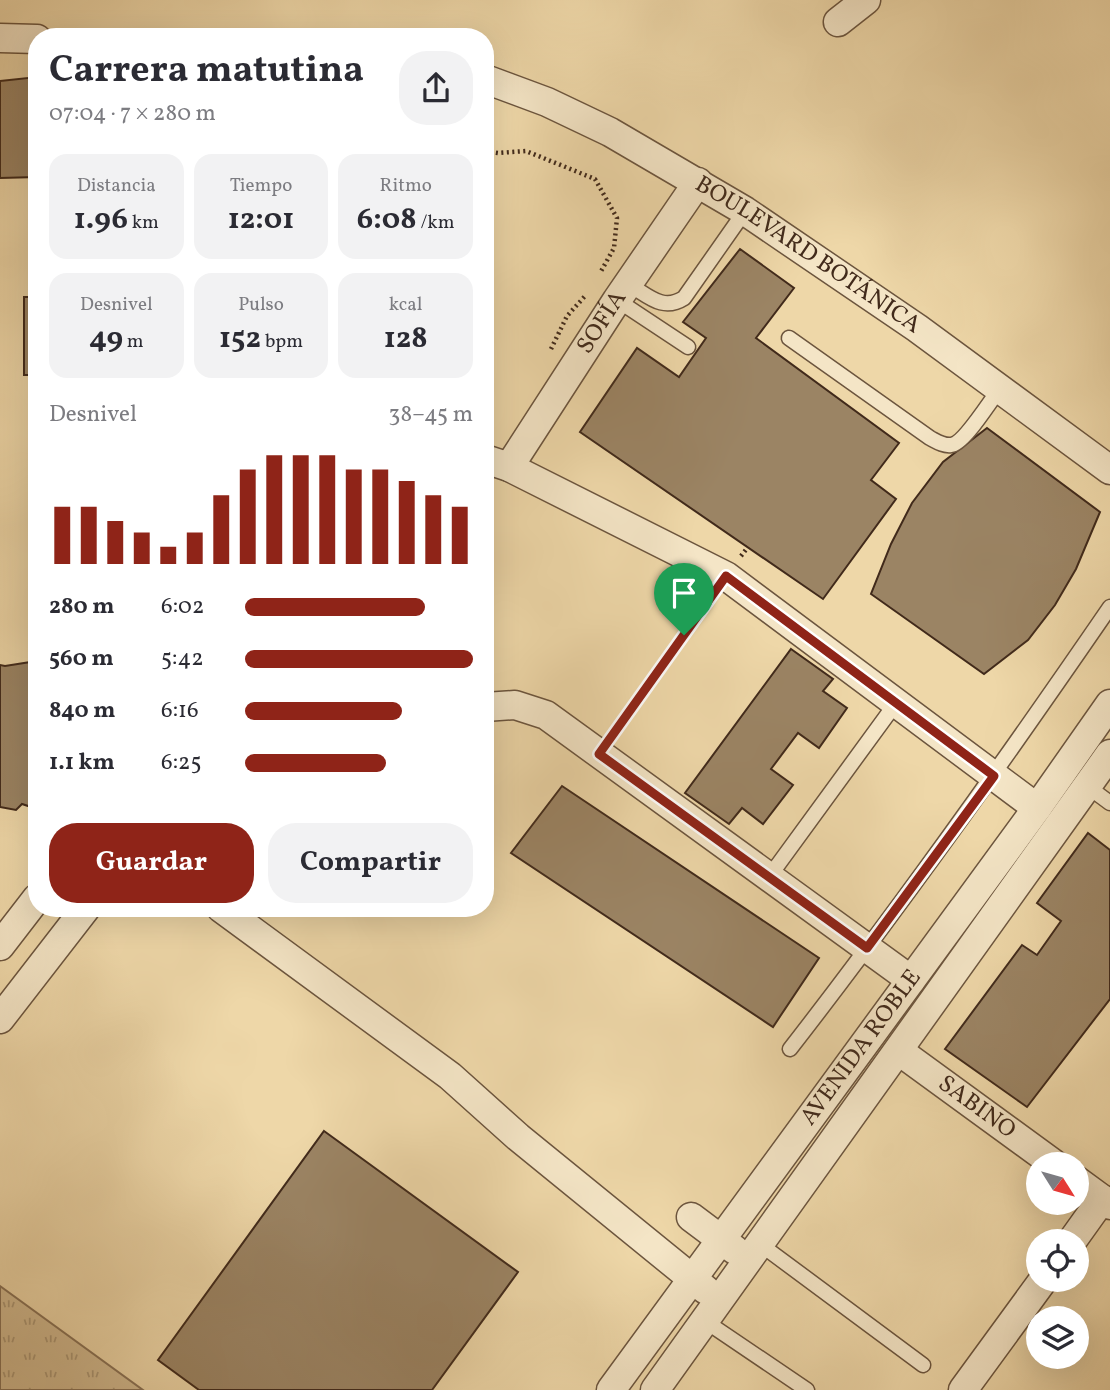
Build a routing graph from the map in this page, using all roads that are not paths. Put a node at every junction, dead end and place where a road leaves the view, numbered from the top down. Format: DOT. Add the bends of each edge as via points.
graph roads {
  1 [pos="866,0"];
  2 [pos="838,22"];
  3 [pos="0,38"];
  4 [pos="28,39"];
  5 [pos="494,82"];
  6 [pos="698,183"];
  7 [pos="744,211"];
  8 [pos="613,290"];
  9 [pos="789,338"];
  10 [pos="688,347"];
  11 [pos="999,390"];
  12 [pos="497,463"];
  13 [pos="1110,470"];
  14 [pos="1110,607"];
  15 [pos="896,703"];
  16 [pos="1110,705"];
  17 [pos="494,706"];
  18 [pos="1110,754"];
  19 [pos="994,776"];
  20 [pos="1087,786"];
  21 [pos="1110,803"];
  22 [pos="1037,808"];
  23 [pos="769,877"];
  24 [pos="28,910"];
  25 [pos="79,917"];
  26 [pos="233,917"];
  27 [pos="0,946"];
  28 [pos="867,948"];
  29 [pos="911,980"];
  30 [pos="0,1019"];
  31 [pos="790,1049"];
  32 [pos="899,1051"];
  33 [pos="1038,1152"];
  34 [pos="1089,1190"];
  35 [pos="1106,1202"];
  36 [pos="691,1217"];
  37 [pos="1082,1229"];
  38 [pos="720,1239"];
  39 [pos="754,1252"];
  40 [pos="692,1279"];
  41 [pos="1035,1292"];
  42 [pos="712,1311"];
  43 [pos="923,1366"];
  44 [pos="664,1387"];
  45 [pos="611,1390"];
  46 [pos="807,1390"];
  47 [pos="963,1390"];
  1 -- 2 [label="street"];
  3 -- 4 [label="street"];
  5 -- 6 [label="street, BOULEVARD BOTÁNICA" via="611,132"];
  6 -- 7 [label="street, BOULEVARD BOTÁNICA"];
  6 -- 8 [label="street, SOFÍA"];
  7 -- 8 [label="lane" via="684,298 675,304"];
  7 -- 11 [label="street, BOULEVARD BOTÁNICA" via="917,328"];
  8 -- 10 [label="lane"];
  8 -- 12 [label="street, SOFÍA"];
  9 -- 11 [label="lane" via="929,438 950,446 962,439"];
  11 -- 13 [label="street, BOULEVARD BOTÁNICA"];
  12 -- 15 [label="street" via="726,576"];
  14 -- 19 [label="lane"];
  15 -- 19 [label="street"];
  15 -- 23 [label="lane"];
  16 -- 22 [label="street, AVENIDA ROBLE"];
  17 -- 23 [label="street" via="515,705 546,716"];
  18 -- 20 [label="street, AVENIDA ROBLE"];
  19 -- 22 [label="street"];
  19 -- 28 [label="lane"];
  20 -- 21 [label="lane"];
  20 -- 32 [label="street, AVENIDA ROBLE"];
  22 -- 29 [label="street, AVENIDA ROBLE"];
  23 -- 28 [label="street"];
  24 -- 27 [label="street"];
  25 -- 30 [label="street"];
  26 -- 40 [label="street" via="450,1076"];
  28 -- 29 [label="street"];
  28 -- 31 [label="lane"];
  29 -- 38 [label="street, AVENIDA ROBLE"];
  32 -- 33 [label="street, SABINO"];
  32 -- 39 [label="street, AVENIDA ROBLE"];
  34 -- 35 [label="street"];
  35 -- 37 [label="street"];
  36 -- 38 [label="street"];
  38 -- 39 [label="street"];
  38 -- 40 [label="street, AVENIDA ROBLE"];
  39 -- 42 [label="street, AVENIDA ROBLE"];
  39 -- 43 [label="lane"];
  40 -- 42 [label="street"];
  40 -- 45 [label="street, AVENIDA ROBLE"];
  41 -- 47 [label="street"];
  42 -- 44 [label="street, AVENIDA ROBLE"];
  42 -- 46 [label="lane"];
}
